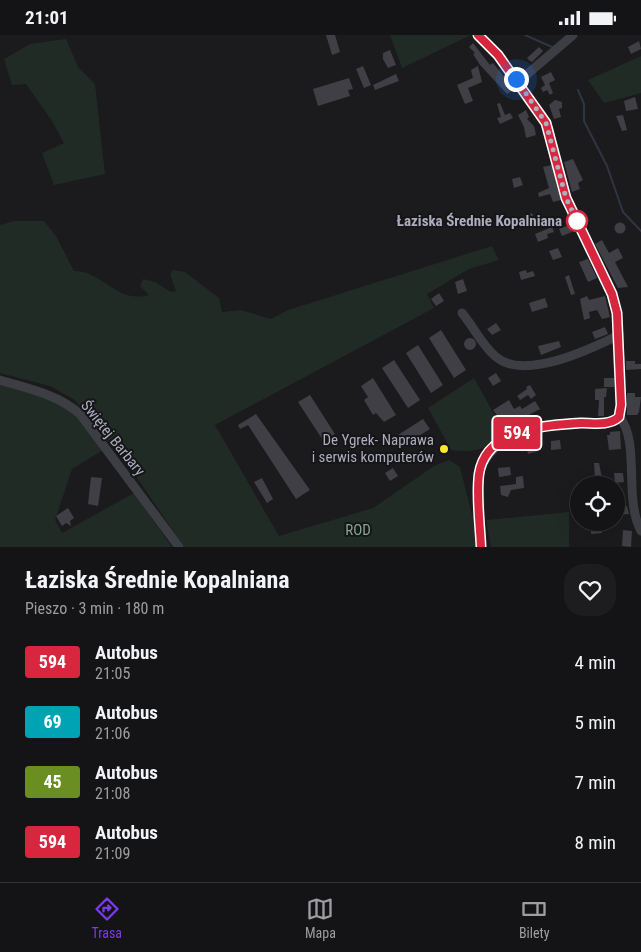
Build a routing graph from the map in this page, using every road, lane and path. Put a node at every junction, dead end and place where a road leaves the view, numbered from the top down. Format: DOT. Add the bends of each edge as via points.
graph roads {
  1 [pos="478,35"];
  2 [pos="573,35"];
  3 [pos="518,82"];
  4 [pos="462,313"];
  5 [pos="619,335"];
  6 [pos="0,380"];
  7 [pos="619,417"];
  8 [pos="641,531"];
  9 [pos="179,547"];
  10 [pos="481,547"];
  1 -- 3 [label="street"];
  2 -- 3 [label="street"];
  3 -- 5 [label="street" via="546,123 566,198 612,294"];
  4 -- 5 [label="street" via="496,357 517,364 545,364 564,359"];
  5 -- 7 [label="street"];
  6 -- 9 [label="street, Świętej Barbary" via="54,396 80,414"];
  7 -- 8 [label="street" via="627,423 635,449 634,519"];
  7 -- 10 [label="street" via="609,423 530,428 496,446 479,473"];
}
